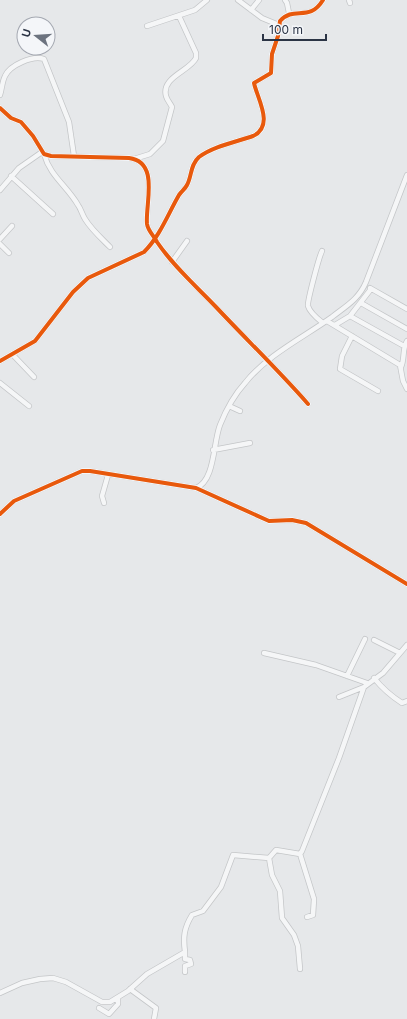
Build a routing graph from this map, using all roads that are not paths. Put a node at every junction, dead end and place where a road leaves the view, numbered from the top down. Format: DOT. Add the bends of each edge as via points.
graph roads {
  1 [pos="207,0"];
  2 [pos="238,0"];
  3 [pos="259,0"];
  4 [pos="286,0"];
  5 [pos="323,0"];
  6 [pos="251,10"];
  7 [pos="289,14"];
  8 [pos="179,16"];
  9 [pos="279,25"];
  10 [pos="147,26"];
  11 [pos="0,95"];
  12 [pos="0,108"];
  13 [pos="43,153"];
  14 [pos="74,156"];
  15 [pos="134,159"];
  16 [pos="407,175"];
  17 [pos="11,176"];
  18 [pos="0,188"];
  19 [pos="53,214"];
  20 [pos="12,226"];
  21 [pos="0,239"];
  22 [pos="155,239"];
  23 [pos="187,241"];
  24 [pos="0,244"];
  25 [pos="110,247"];
  26 [pos="322,251"];
  27 [pos="9,253"];
  28 [pos="172,262"];
  29 [pos="365,285"];
  30 [pos="371,289"];
  31 [pos="361,303"];
  32 [pos="407,309"];
  33 [pos="350,316"];
  34 [pos="325,322"];
  35 [pos="335,325"];
  36 [pos="407,329"];
  37 [pos="352,336"];
  38 [pos="407,341"];
  39 [pos="404,346"];
  40 [pos="12,354"];
  41 [pos="269,360"];
  42 [pos="0,361"];
  43 [pos="401,367"];
  44 [pos="34,377"];
  45 [pos="0,383"];
  46 [pos="407,389"];
  47 [pos="378,391"];
  48 [pos="308,404"];
  49 [pos="29,406"];
  50 [pos="229,406"];
  51 [pos="240,411"];
  52 [pos="250,443"];
  53 [pos="213,450"];
  54 [pos="108,475"];
  55 [pos="196,488"];
  56 [pos="104,503"];
  57 [pos="0,514"];
  58 [pos="407,584"];
  59 [pos="365,639"];
  60 [pos="374,640"];
  61 [pos="407,645"];
  62 [pos="264,652"];
  63 [pos="400,653"];
  64 [pos="347,676"];
  65 [pos="374,678"];
  66 [pos="366,685"];
  67 [pos="339,697"];
  68 [pos="404,702"];
  69 [pos="407,707"];
  70 [pos="300,854"];
  71 [pos="269,858"];
  72 [pos="307,917"];
  73 [pos="185,952"];
  74 [pos="300,969"];
  75 [pos="185,972"];
  76 [pos="130,989"];
  77 [pos="0,993"];
  78 [pos="118,998"];
  79 [pos="99,1008"];
  80 [pos="154,1019"];
  1 -- 8 [label="street" via="195,10"];
  2 -- 6 [label="street"];
  3 -- 6 [label="street"];
  4 -- 7 [label="street"];
  5 -- 7 [label="street" via="316,10"];
  6 -- 9 [label="street"];
  7 -- 9 [label="street" via="282,18"];
  8 -- 10 [label="street"];
  8 -- 15 [label="street" via="196,58 173,78 166,88 166,96 172,109 163,141 150,154"];
  9 -- 22 [label="street" via="272,54 271,73 254,83 263,111 260,131 198,159 193,166 188,184 179,195"];
  11 -- 14 [label="street" via="5,76 11,68 26,61 44,59 69,122"];
  12 -- 13 [label="street" via="11,118 21,122"];
  13 -- 14 [label="street" via="51,156"];
  13 -- 17 [label="street" via="26,162"];
  13 -- 25 [label="street" via="59,183 78,204 85,219"];
  14 -- 15 [label="street"];
  15 -- 22 [label="street" via="142,164 147,174 147,222"];
  16 -- 29 [label="street"];
  17 -- 18 [label="street"];
  17 -- 19 [label="street"];
  20 -- 21 [label="street"];
  22 -- 28 [label="street"];
  22 -- 40 [label="street" via="144,252 88,278 73,292 40,336"];
  23 -- 28 [label="street"];
  24 -- 27 [label="street"];
  26 -- 34 [label="street" via="308,302 310,309"];
  28 -- 41 [label="street"];
  29 -- 30 [label="street"];
  29 -- 34 [label="street" via="355,300"];
  30 -- 31 [label="street"];
  30 -- 32 [label="street"];
  31 -- 33 [label="street"];
  31 -- 36 [label="street"];
  33 -- 35 [label="street"];
  33 -- 39 [label="street"];
  34 -- 35 [label="street"];
  34 -- 41 [label="street"];
  35 -- 37 [label="street"];
  37 -- 43 [label="street"];
  37 -- 47 [label="street" via="342,356 340,369"];
  38 -- 39 [label="street"];
  39 -- 43 [label="street"];
  40 -- 42 [label="street"];
  40 -- 44 [label="street"];
  41 -- 48 [label="street"];
  41 -- 50 [label="street" via="246,381"];
  43 -- 46 [label="street"];
  45 -- 49 [label="street"];
  50 -- 51 [label="street"];
  50 -- 53 [label="street" via="220,424"];
  52 -- 53 [label="street"];
  53 -- 55 [label="street" via="210,472 202,485"];
  54 -- 55 [label="street"];
  54 -- 56 [label="street" via="102,496"];
  54 -- 57 [label="street" via="90,471 76,473 14,501"];
  55 -- 58 [label="street" via="269,521 292,520 306,524"];
  59 -- 64 [label="street"];
  60 -- 63 [label="street"];
  61 -- 63 [label="street"];
  62 -- 64 [label="street"];
  63 -- 65 [label="street" via="383,673"];
  64 -- 66 [label="street"];
  65 -- 66 [label="street"];
  65 -- 68 [label="street" via="384,691"];
  66 -- 67 [label="street"];
  66 -- 70 [label="street"];
  68 -- 69 [label="street"];
  70 -- 71 [label="street" via="276,850"];
  70 -- 72 [label="street" via="315,902 313,915"];
  71 -- 73 [label="street" via="233,855 221,887 205,908 192,915 186,924 183,938"];
  71 -- 74 [label="street" via="272,875 280,890 282,918 298,946"];
  73 -- 75 [label="street" via="185,959 190,960 191,964 185,966"];
  73 -- 76 [label="street" via="147,974"];
  76 -- 78 [label="street"];
  76 -- 80 [label="street" via="156,1008"];
  77 -- 78 [label="street" via="22,983 53,978 66,982 102,1002"];
  78 -- 79 [label="street" via="118,1004 109,1014"];
}
